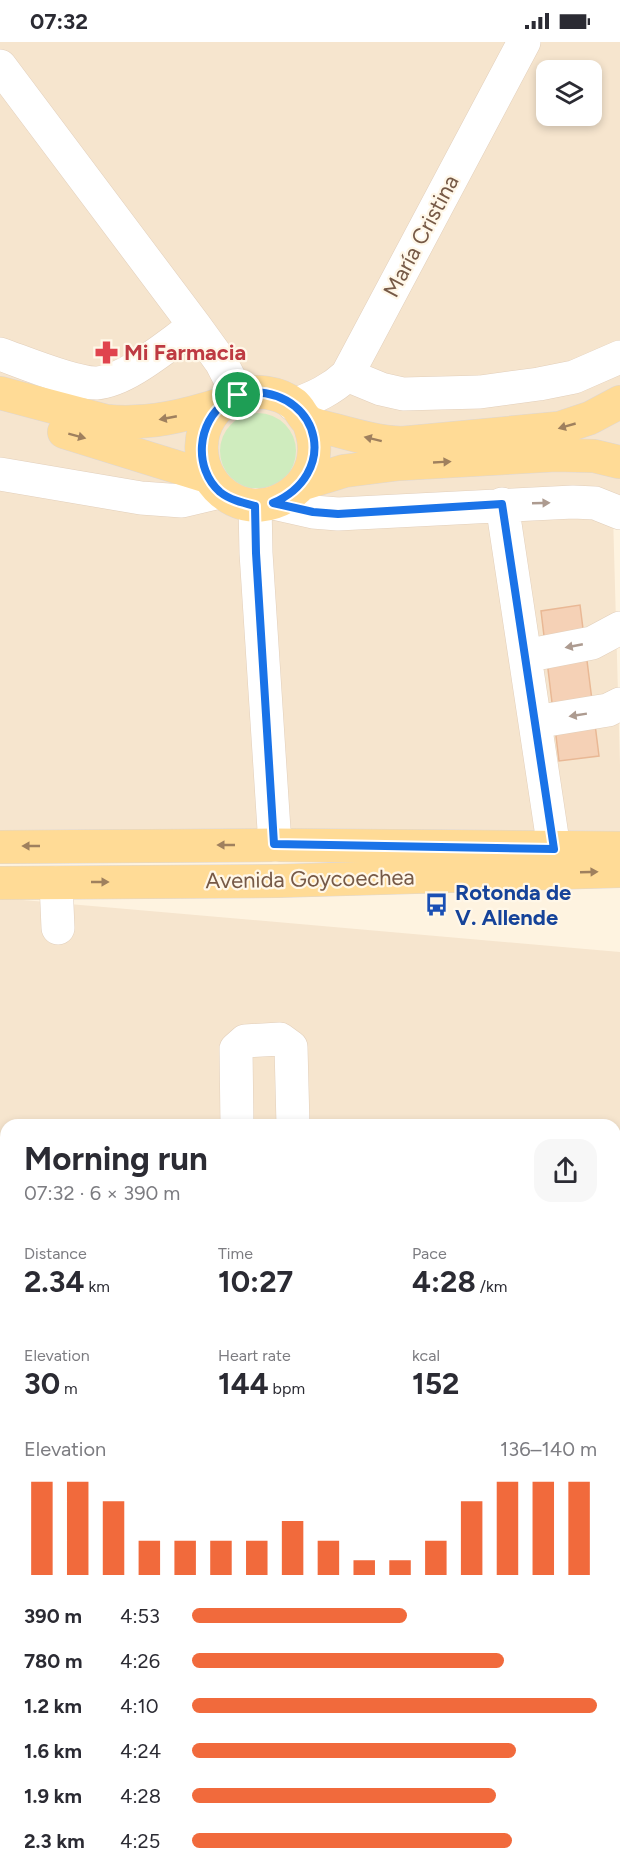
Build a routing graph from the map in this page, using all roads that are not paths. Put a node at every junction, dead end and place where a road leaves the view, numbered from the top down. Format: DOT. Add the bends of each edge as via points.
graph roads {
  1 [pos="4,42"];
  2 [pos="524,42"];
  3 [pos="0,45"];
  4 [pos="0,66"];
  5 [pos="195,326"];
  6 [pos="0,354"];
  7 [pos="609,362"];
  8 [pos="347,375"];
  9 [pos="0,393"];
  10 [pos="231,399"];
  11 [pos="620,403"];
  12 [pos="301,413"];
  13 [pos="0,415"];
  14 [pos="619,463"];
  15 [pos="0,474"];
  16 [pos="302,484"];
  17 [pos="215,485"];
  18 [pos="264,504"];
  19 [pos="502,504"];
  20 [pos="620,513"];
  21 [pos="620,628"];
  22 [pos="525,656"];
  23 [pos="620,704"];
  24 [pos="535,722"];
  25 [pos="274,844"];
  26 [pos="0,847"];
  27 [pos="620,848"];
  28 [pos="554,849"];
  29 [pos="620,871"];
  30 [pos="0,883"];
  31 [pos="56,883"];
  32 [pos="58,928"];
  33 [pos="237,1119"];
  34 [pos="293,1119"];
  1 -- 3 [label="street"];
  2 -- 8 [label="street, María Cristina"];
  4 -- 5 [label="street"];
  5 -- 6 [label="street" via="124,375 96,383"];
  5 -- 10 [label="street" via="221,362"];
  7 -- 8 [label="street" via="574,377 480,392 403,394"];
  8 -- 12 [label="street, María Cristina"];
  10 -- 9 [label="main road, one-way" via="198,412 123,423 106,422"];
  10 -- 12 [label="main road" via="268,392 282,397"];
  10 -- 17 [label="main road" via="213,414 201,445 202,462"];
  11 -- 12 [label="main road, one-way" via="560,428 402,442 384,442"];
  11 -- 14 [label="main road" via="614,413 610,438"];
  12 -- 16 [label="main road" via="314,437 315,453"];
  13 -- 17 [label="main road, one-way" via="101,442"];
  16 -- 14 [label="main road, one-way" via="344,471 399,464 556,455 594,456"];
  15 -- 17 [label="street" via="141,498 182,501"];
  16 -- 18 [label="main road" via="288,497"];
  17 -- 18 [label="main road" via="237,501"];
  18 -- 19 [label="street" via="338,514"];
  18 -- 25 [label="street" via="256,553"];
  19 -- 20 [label="street, one-way" via="595,503"];
  19 -- 22 [label="street"];
  21 -- 22 [label="street, one-way" via="592,643"];
  22 -- 24 [label="street"];
  23 -- 24 [label="street, one-way" via="608,710"];
  24 -- 28 [label="street"];
  25 -- 26 [label="main road, Avenida Goycoechea, one-way"];
  25 -- 28 [label="main road, Avenida Goycoechea"];
  27 -- 28 [label="main road, Avenida Goycoechea"];
  31 -- 29 [label="main road, Avenida Goycoechea, one-way"];
  30 -- 31 [label="main road, Avenida Goycoechea"];
  31 -- 32 [label="street"];
  33 -- 34 [label="street" via="236,1048 245,1041 280,1039 291,1047"];
}
